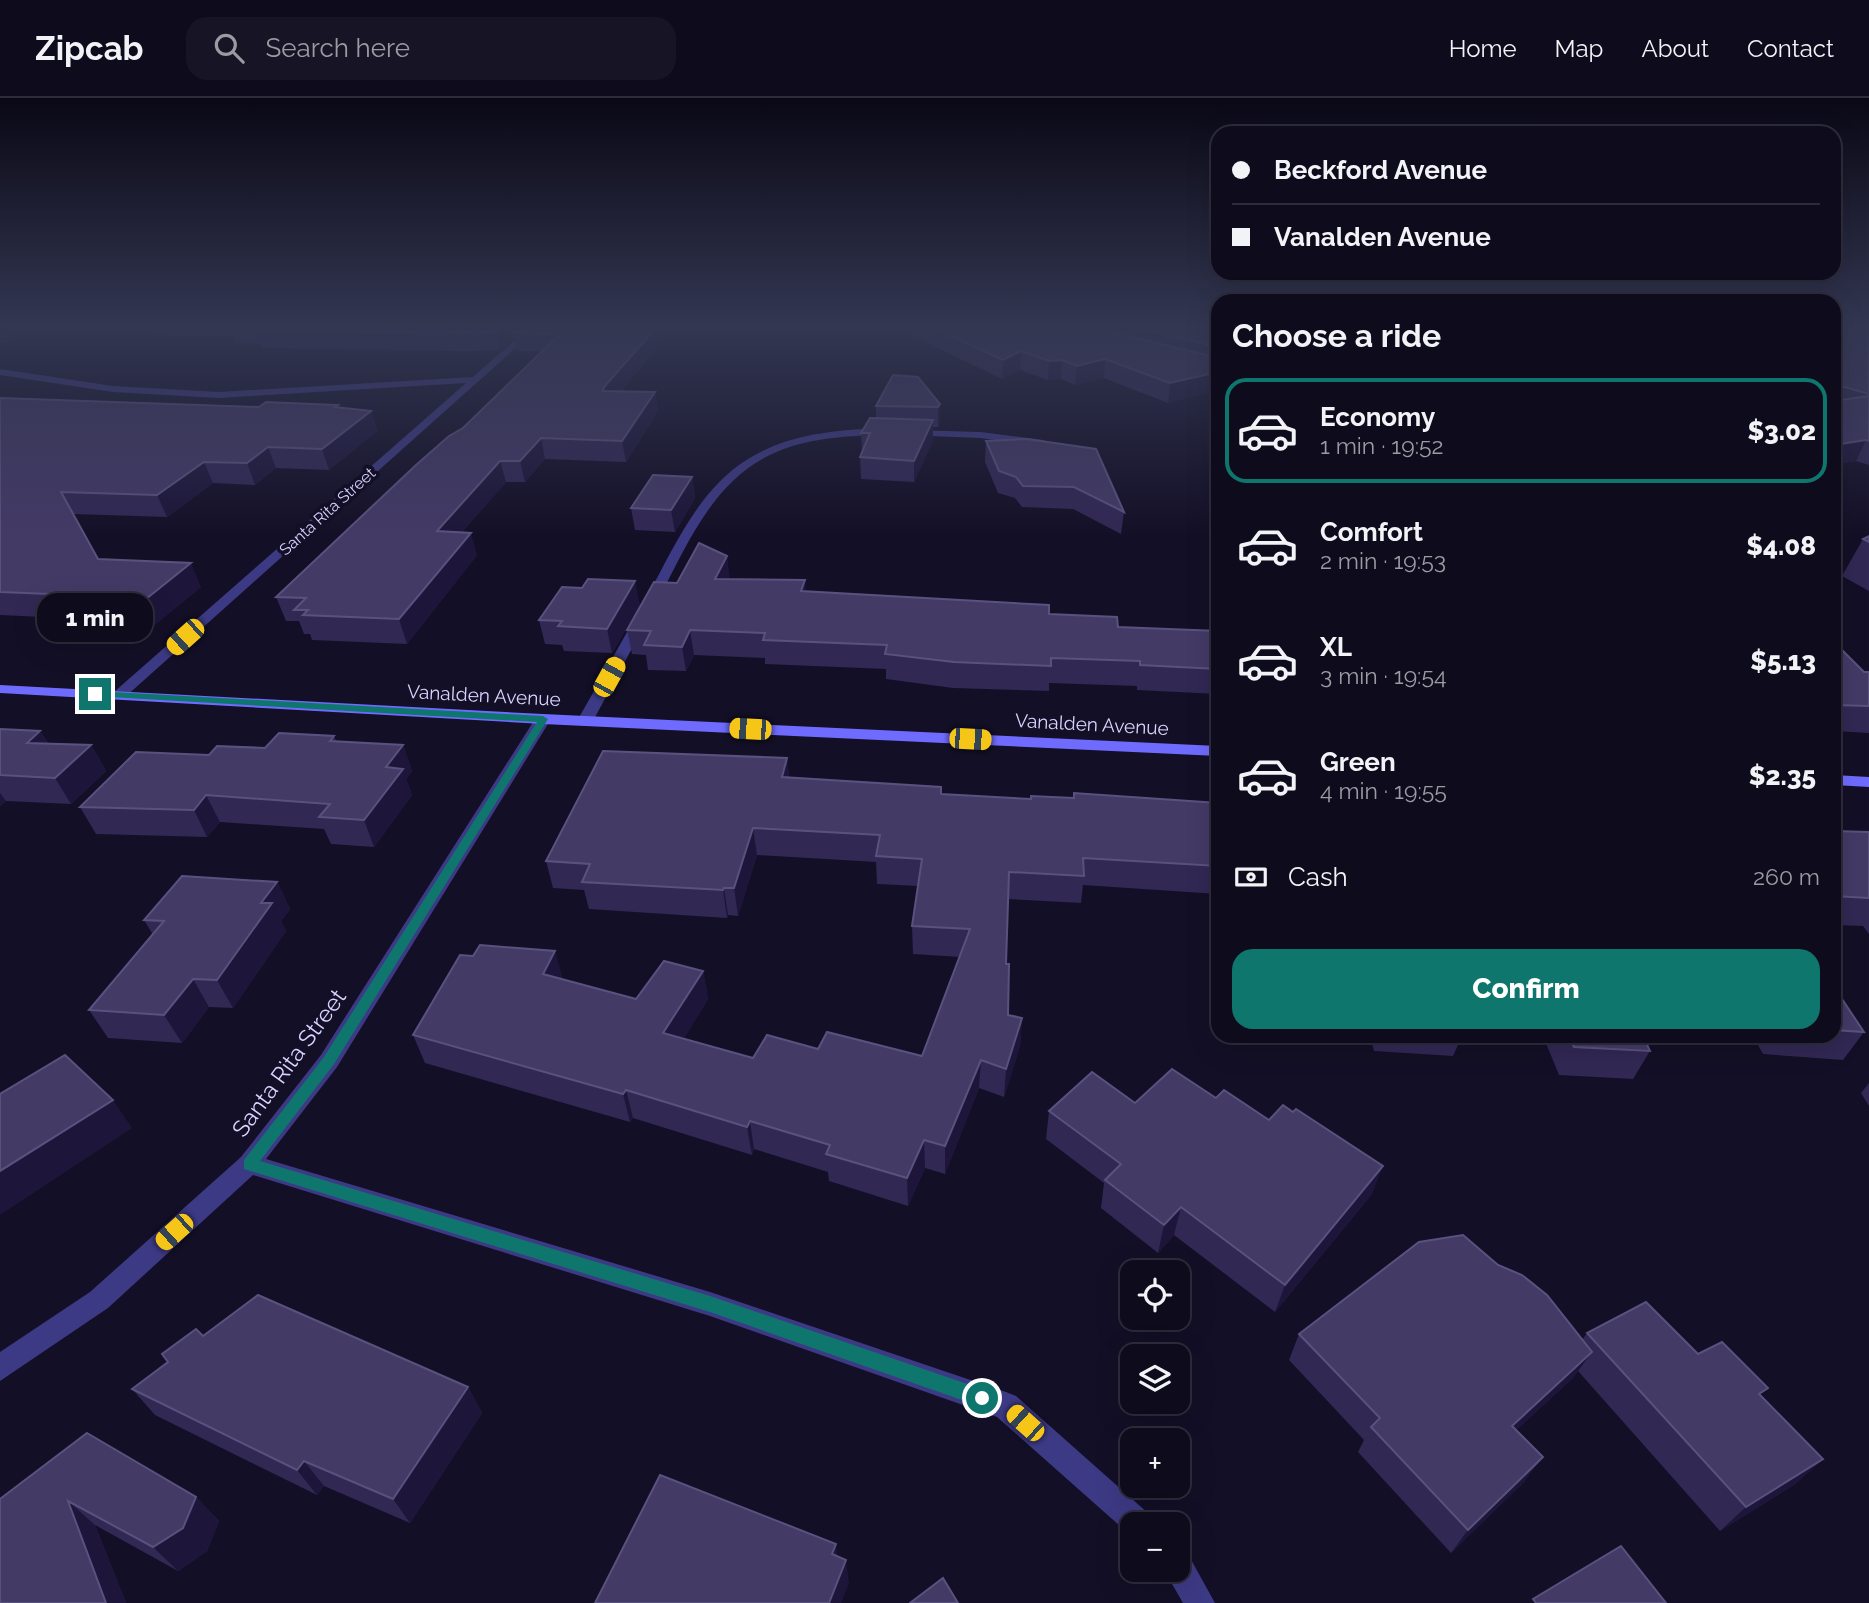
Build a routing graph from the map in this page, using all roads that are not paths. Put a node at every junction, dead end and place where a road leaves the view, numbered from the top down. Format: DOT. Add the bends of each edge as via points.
graph roads {
  1 [pos="455,397"];
  2 [pos="1062,447"];
  3 [pos="0,689"];
  4 [pos="119,695"];
  5 [pos="543,719"];
  6 [pos="585,721"];
  7 [pos="1211,751"];
  8 [pos="1841,780"];
  9 [pos="1869,782"];
  10 [pos="249,1164"];
  11 [pos="0,1368"];
  12 [pos="1125,1512"];
  13 [pos="1187,1582"];
  14 [pos="1200,1603"];
  1 -- 4 [label="street, Santa Rita Street"];
  2 -- 6 [label="street" via="991,436 824,435 790,442 749,462 693,524"];
  3 -- 4 [label="main road, Vanalden Avenue"];
  4 -- 5 [label="main road, Vanalden Avenue"];
  5 -- 6 [label="main road, Vanalden Avenue"];
  5 -- 10 [label="street, Santa Rita Street" via="329,1061"];
  6 -- 7 [label="main road, Vanalden Avenue"];
  8 -- 9 [label="main road"];
  10 -- 11 [label="street, Santa Rita Street" via="99,1300"];
  10 -- 12 [label="street" via="710,1304 1006,1406"];
  13 -- 14 [label="street"];
}
